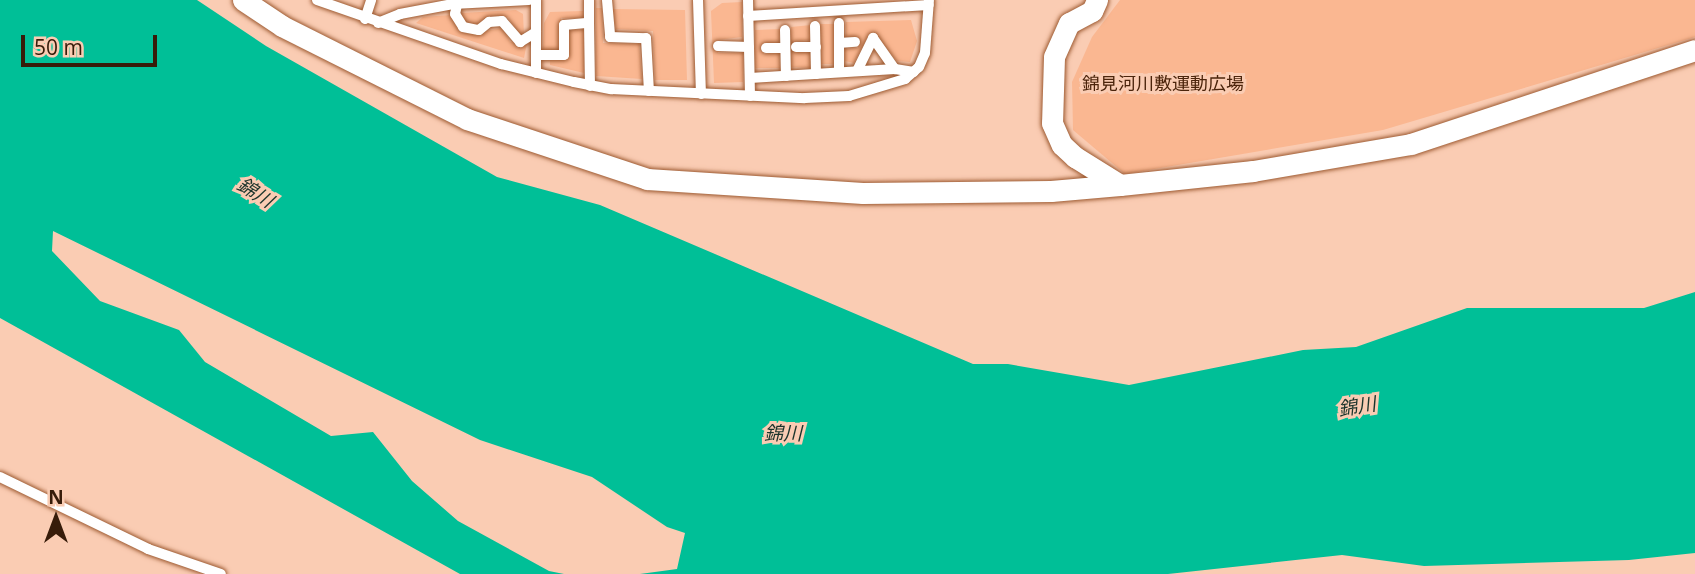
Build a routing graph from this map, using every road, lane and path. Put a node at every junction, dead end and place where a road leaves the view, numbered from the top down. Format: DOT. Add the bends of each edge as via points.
graph roads {
  1 [pos="243,0"];
  2 [pos="317,0"];
  3 [pos="371,0"];
  4 [pos="529,0"];
  5 [pos="536,0"];
  6 [pos="590,0"];
  7 [pos="607,0"];
  8 [pos="698,0"];
  9 [pos="748,0"];
  10 [pos="1097,0"];
  11 [pos="493,1"];
  12 [pos="457,2"];
  13 [pos="330,3"];
  14 [pos="929,3"];
  15 [pos="748,16"];
  16 [pos="365,19"];
  17 [pos="378,23"];
  18 [pos="589,23"];
  19 [pos="839,23"];
  20 [pos="815,26"];
  21 [pos="785,30"];
  22 [pos="536,33"];
  23 [pos="855,42"];
  24 [pos="839,43"];
  25 [pos="718,46"];
  26 [pos="749,47"];
  27 [pos="816,47"];
  28 [pos="766,48"];
  29 [pos="791,48"];
  30 [pos="1695,50"];
  31 [pos="536,55"];
  32 [pos="895,69"];
  33 [pos="857,71"];
  34 [pos="839,72"];
  35 [pos="914,72"];
  36 [pos="536,73"];
  37 [pos="816,74"];
  38 [pos="786,76"];
  39 [pos="750,78"];
  40 [pos="590,86"];
  41 [pos="649,91"];
  42 [pos="701,94"];
  43 [pos="750,96"];
  44 [pos="1120,185"];
  45 [pos="0,477"];
  46 [pos="221,574"];
  1 -- 44 [label="street" via="282,26 467,119 647,179 863,193 1052,191"];
  2 -- 13 [label="lane"];
  3 -- 16 [label="lane"];
  4 -- 11 [label="lane"];
  5 -- 22 [label="lane"];
  6 -- 18 [label="lane"];
  7 -- 41 [label="lane" via="610,37 646,38"];
  8 -- 42 [label="lane"];
  9 -- 15 [label="lane"];
  10 -- 44 [label="street" via="1092,11 1069,23 1054,57 1052,123 1062,145 1075,158"];
  11 -- 12 [label="lane"];
  12 -- 17 [label="lane" via="400,13"];
  12 -- 22 [label="lane" via="455,14 463,27 479,30 489,22 502,21 520,41"];
  13 -- 16 [label="lane"];
  14 -- 15 [label="lane"];
  14 -- 35 [label="lane" via="925,53"];
  15 -- 26 [label="lane"];
  16 -- 17 [label="lane"];
  17 -- 36 [label="lane"];
  18 -- 31 [label="lane" via="564,25 564,55"];
  18 -- 40 [label="lane"];
  19 -- 24 [label="lane"];
  20 -- 27 [label="lane"];
  21 -- 29 [label="lane"];
  22 -- 31 [label="lane"];
  23 -- 24 [label="lane"];
  24 -- 34 [label="lane"];
  25 -- 26 [label="lane"];
  26 -- 39 [label="lane"];
  27 -- 29 [label="lane"];
  27 -- 37 [label="lane"];
  28 -- 29 [label="lane"];
  29 -- 38 [label="lane"];
  30 -- 44 [label="street" via="1411,144 1253,171"];
  31 -- 36 [label="lane"];
  32 -- 33 [label="lane"];
  32 -- 33 [label="lane" via="873,38"];
  32 -- 35 [label="lane"];
  33 -- 34 [label="lane"];
  34 -- 37 [label="lane"];
  35 -- 43 [label="lane" via="880,90 849,96"];
  36 -- 40 [label="lane"];
  37 -- 38 [label="lane"];
  38 -- 39 [label="lane"];
  39 -- 43 [label="lane"];
  40 -- 41 [label="lane"];
  41 -- 42 [label="lane"];
  42 -- 43 [label="lane"];
  45 -- 46 [label="lane" via="148,549"];
}
